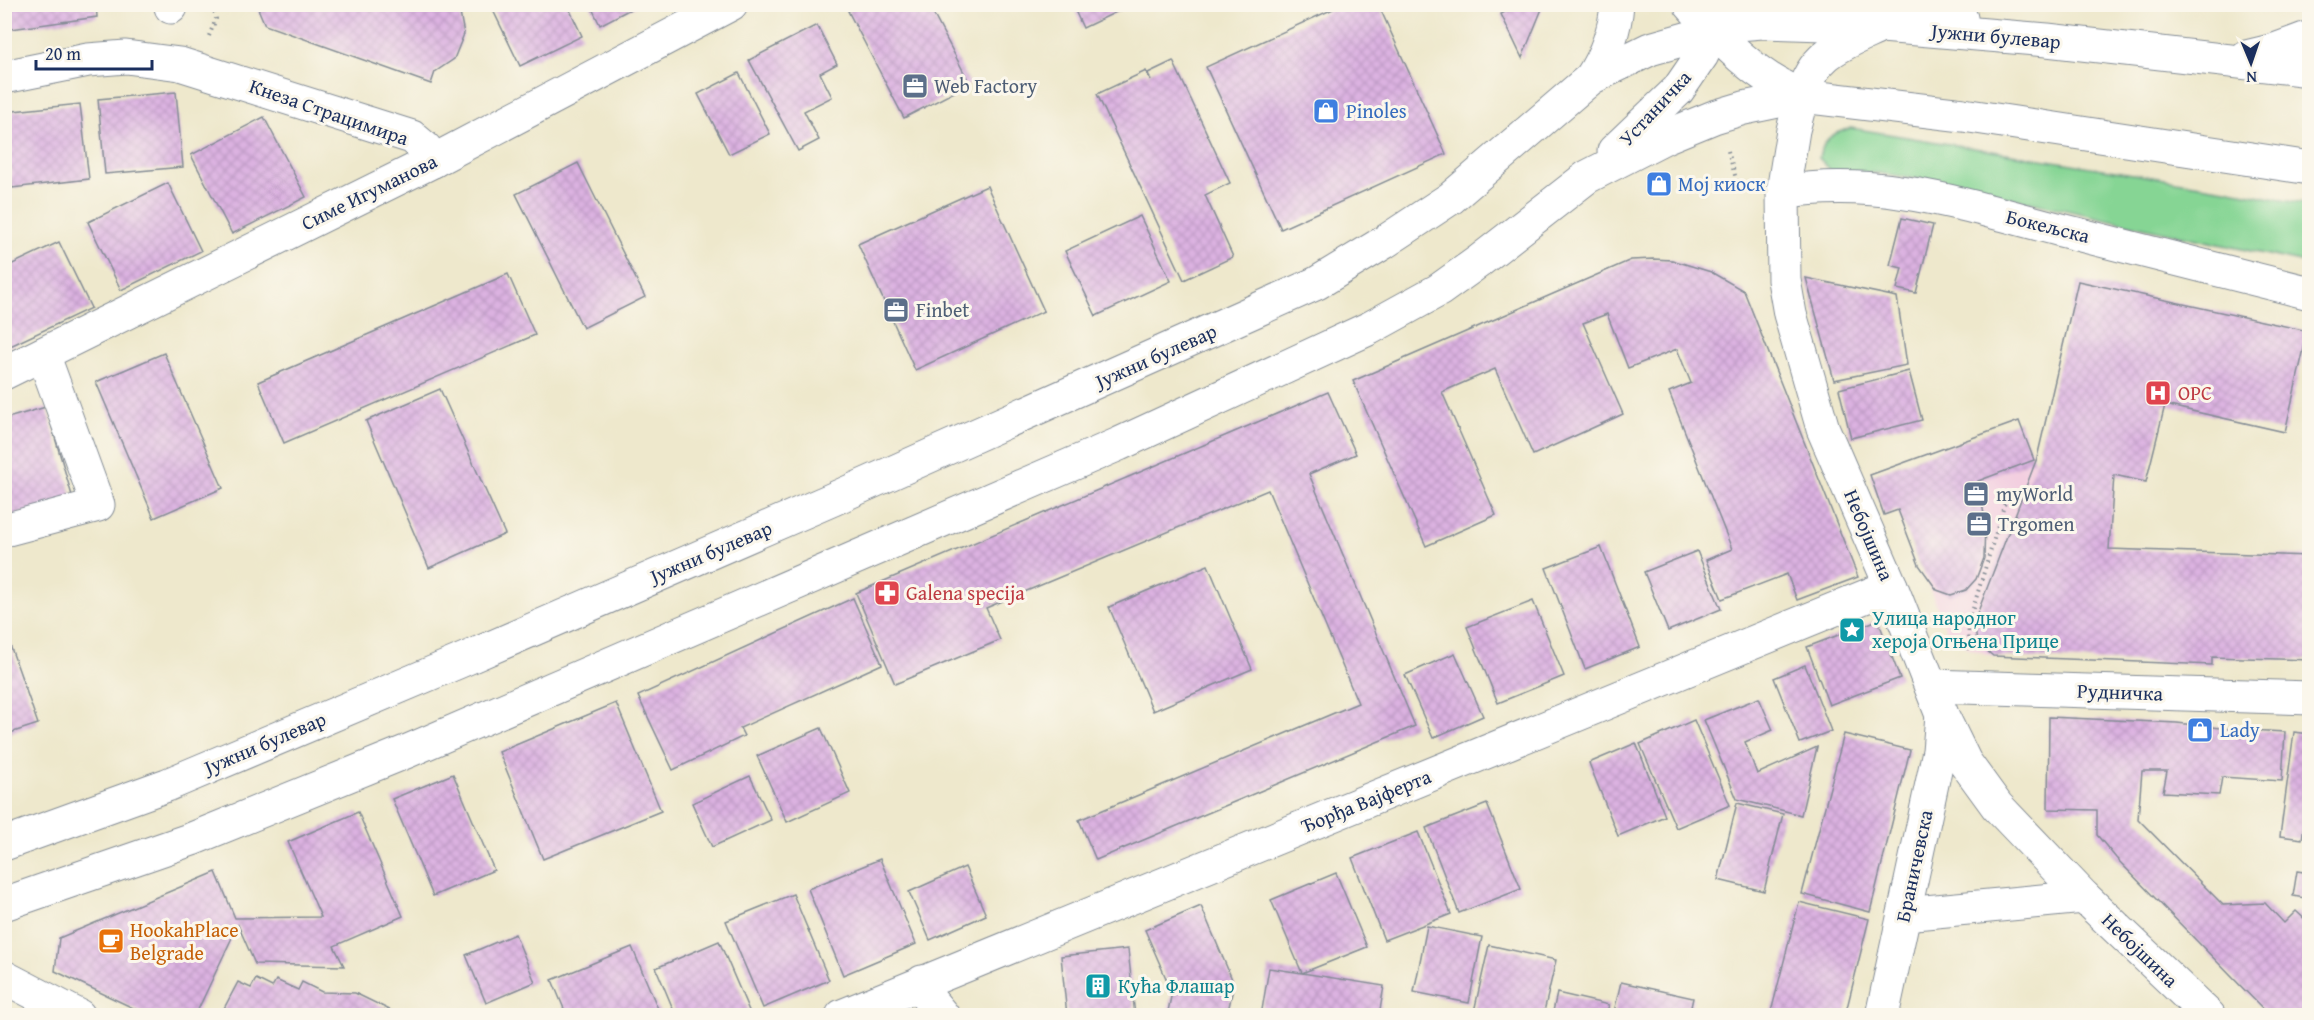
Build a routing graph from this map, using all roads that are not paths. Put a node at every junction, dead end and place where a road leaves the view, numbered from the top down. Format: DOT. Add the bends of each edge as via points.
graph roads {
  1 [pos="731,4"];
  2 [pos="1617,4"];
  3 [pos="1690,4"];
  4 [pos="1914,4"];
  5 [pos="1719,17"];
  6 [pos="1882,26"];
  7 [pos="2310,36"];
  8 [pos="2047,40"];
  9 [pos="2227,60"];
  10 [pos="2310,70"];
  11 [pos="4,77"];
  12 [pos="1592,78"];
  13 [pos="1802,96"];
  14 [pos="433,161"];
  15 [pos="2308,168"];
  16 [pos="1587,177"];
  17 [pos="1784,192"];
  18 [pos="2310,292"];
  19 [pos="43,354"];
  20 [pos="4,373"];
  21 [pos="4,530"];
  22 [pos="1891,586"];
  23 [pos="2310,698"];
  24 [pos="1936,701"];
  25 [pos="4,844"];
  26 [pos="2084,897"];
  27 [pos="4,904"];
  28 [pos="1904,914"];
  29 [pos="4,977"];
  30 [pos="922,982"];
  31 [pos="79,1016"];
  32 [pos="842,1016"];
  33 [pos="943,1016"];
  34 [pos="1882,1016"];
  35 [pos="2209,1016"];
  1 -- 14 [label="main road, Симе Игуманова"];
  2 -- 12 [label="main road" via="1607,51"];
  3 -- 5 [label="main road"];
  4 -- 8 [label="main road"];
  5 -- 6 [label="main road, Јужни булевар" via="1755,22"];
  5 -- 12 [label="main road, Јужни булевар"];
  5 -- 13 [label="main road" via="1732,50 1785,89"];
  5 -- 16 [label="main road, Устаничка" via="1702,55 1678,90"];
  6 -- 8 [label="main road, Јужни булевар"];
  6 -- 13 [label="main road, Небојшина" via="1837,46 1823,57"];
  7 -- 9 [label="main road" via="2275,50"];
  8 -- 9 [label="main road, Јужни булевар"];
  9 -- 10 [label="main road, Јужни булевар"];
  11 -- 14 [label="main road, Кнеза Страцимира" via="98,59 126,57 180,63 412,137"];
  12 -- 25 [label="main road, Јужни булевар" via="1451,198 1317,283 831,501 469,657 166,784"];
  13 -- 15 [label="main road" via="1963,115"];
  13 -- 16 [label="main road" via="1714,117"];
  13 -- 17 [label="main road, Небојшина"];
  14 -- 19 [label="main road, Симе Игуманова"];
  16 -- 27 [label="main road" via="1439,290 1370,328 1140,434 408,751 192,839"];
  17 -- 18 [label="main road, Бокељска" via="1850,187 1918,193"];
  17 -- 22 [label="main road, Небојшина" via="1784,280 1799,352 1823,429"];
  19 -- 20 [label="main road, Симе Игуманова"];
  19 -- 21 [label="main road" via="98,505"];
  22 -- 24 [label="main road, Небојшина"];
  22 -- 30 [label="main road, Ђорђа Вајферта"];
  23 -- 24 [label="main road, Рудничка"];
  24 -- 26 [label="main road, Небојшина" via="1965,762 1997,806"];
  24 -- 28 [label="main road, Браничевска" via="1939,751"];
  26 -- 28 [label="main road"];
  26 -- 35 [label="main road, Небојшина"];
  28 -- 34 [label="main road, Браничевска"];
  29 -- 31 [label="main road"];
  30 -- 32 [label="main road, Ђорђа Вајферта"];
  30 -- 33 [label="main road" via="928,998"];
}
